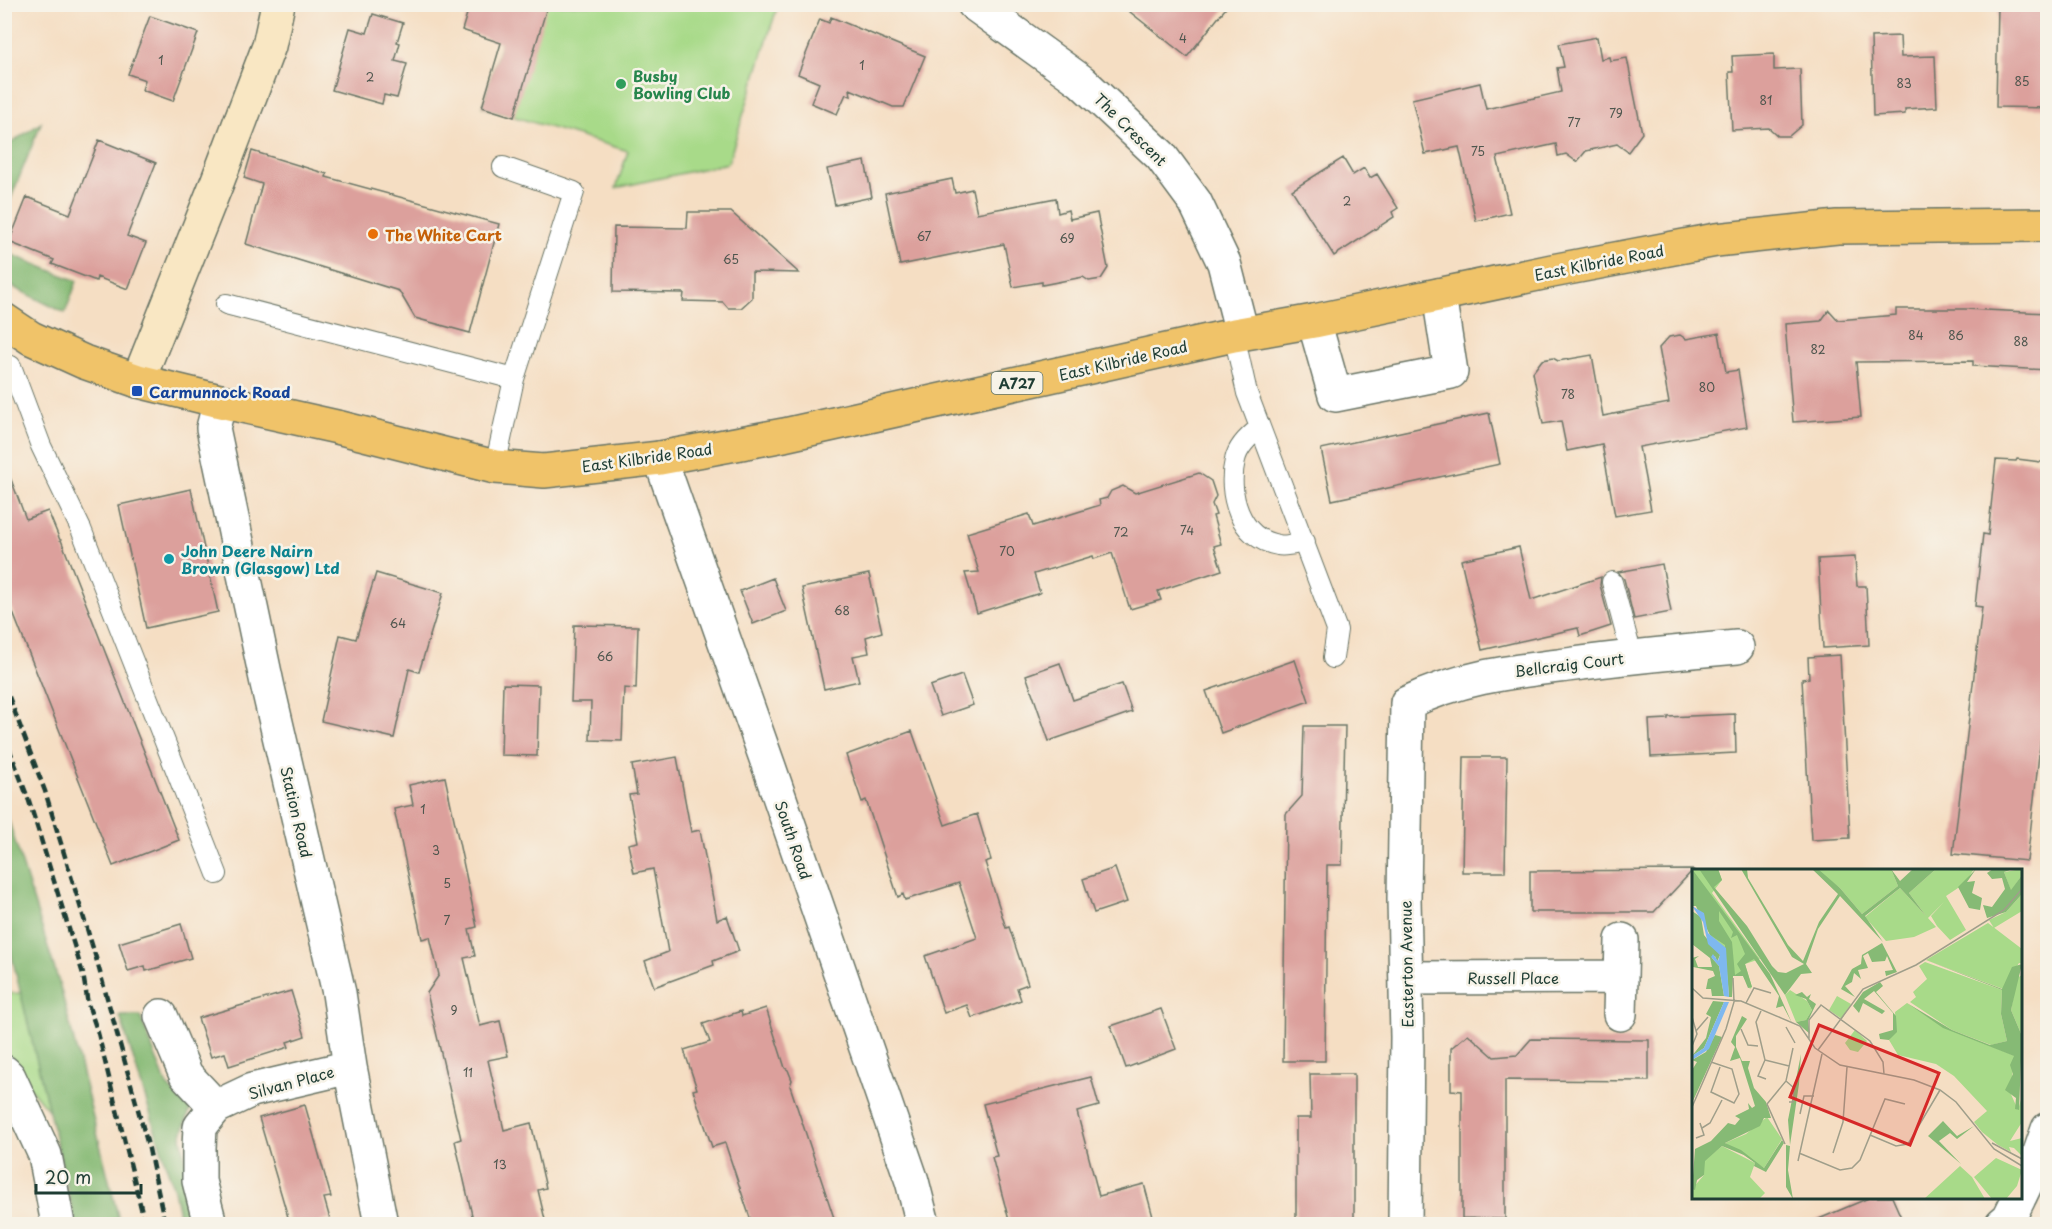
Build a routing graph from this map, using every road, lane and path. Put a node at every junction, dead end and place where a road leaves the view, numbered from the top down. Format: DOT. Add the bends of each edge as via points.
graph roads {
  1 [pos="278,4"];
  2 [pos="974,4"];
  3 [pos="503,166"];
  4 [pos="2048,225"];
  5 [pos="1439,295"];
  6 [pos="226,304"];
  7 [pos="1314,321"];
  8 [pos="18,329"];
  9 [pos="1238,334"];
  10 [pos="8,367"];
  11 [pos="514,379"];
  12 [pos="138,381"];
  13 [pos="220,401"];
  14 [pos="1260,428"];
  15 [pos="660,458"];
  16 [pos="495,467"];
  17 [pos="1305,542"];
  18 [pos="1612,582"];
  19 [pos="1737,647"];
  20 [pos="1632,656"];
  21 [pos="1334,658"];
  22 [pos="1407,703"];
  23 [pos="217,874"];
  24 [pos="1622,940"];
  25 [pos="1620,977"];
  26 [pos="1406,978"];
  27 [pos="1620,1014"];
  28 [pos="161,1016"];
  29 [pos="350,1066"];
  30 [pos="4,1072"];
  31 [pos="216,1107"];
  32 [pos="2048,1129"];
  33 [pos="2022,1193"];
  34 [pos="2019,1199"];
  35 [pos="58,1224"];
  36 [pos="210,1224"];
  37 [pos="381,1224"];
  38 [pos="923,1224"];
  39 [pos="1405,1224"];
  40 [pos="2002,1224"];
  1 -- 12 [label="main road" via="269,46"];
  2 -- 9 [label="street, The Crescent" via="1081,81 1161,156 1195,202 1224,263"];
  3 -- 11 [label="lane" via="574,192"];
  4 -- 5 [label="main road, East Kilbride Road / A727" via="1837,227 1716,240"];
  5 -- 7 [label="main road, East Kilbride Road / A727"];
  5 -- 7 [label="street" via="1451,372 1335,395"];
  6 -- 11 [label="lane"];
  7 -- 9 [label="main road, East Kilbride Road / A727"];
  8 -- 10 [label="lane"];
  8 -- 12 [label="main road, East Kilbride Road / A727" via="84,362"];
  9 -- 14 [label="lane" via="1247,393"];
  9 -- 15 [label="main road, East Kilbride Road / A727" via="784,435"];
  10 -- 23 [label="lane" via="40,446 81,529"];
  11 -- 16 [label="lane"];
  12 -- 13 [label="main road, East Kilbride Road / A727"];
  13 -- 16 [label="main road, East Kilbride Road / A727"];
  13 -- 29 [label="street, Station Road" via="213,428 267,688 339,993"];
  14 -- 17 [label="lane"];
  14 -- 17 [label="lane" via="1245,440 1235,459 1234,494 1239,518 1258,538 1279,546"];
  15 -- 16 [label="main road, East Kilbride Road / A727" via="544,471"];
  15 -- 38 [label="street, South Road" via="912,1181"];
  17 -- 21 [label="lane" via="1337,630"];
  18 -- 20 [label="lane"];
  19 -- 20 [label="street, Bellcraig Court"];
  20 -- 22 [label="street, Bellcraig Court" via="1488,675"];
  22 -- 26 [label="street, Easterton Avenue"];
  24 -- 25 [label="street"];
  25 -- 26 [label="street, Russell Place"];
  25 -- 27 [label="street"];
  26 -- 39 [label="street, Easterton Avenue"];
  28 -- 31 [label="street" via="186,1075"];
  29 -- 31 [label="street, Silvan Place" via="252,1090"];
  29 -- 37 [label="street, Station Road"];
  30 -- 35 [label="street" via="45,1155"];
  31 -- 36 [label="street" via="200,1127 199,1181"];
  32 -- 33 [label="street"];
  34 -- 40 [label="street"];
}
